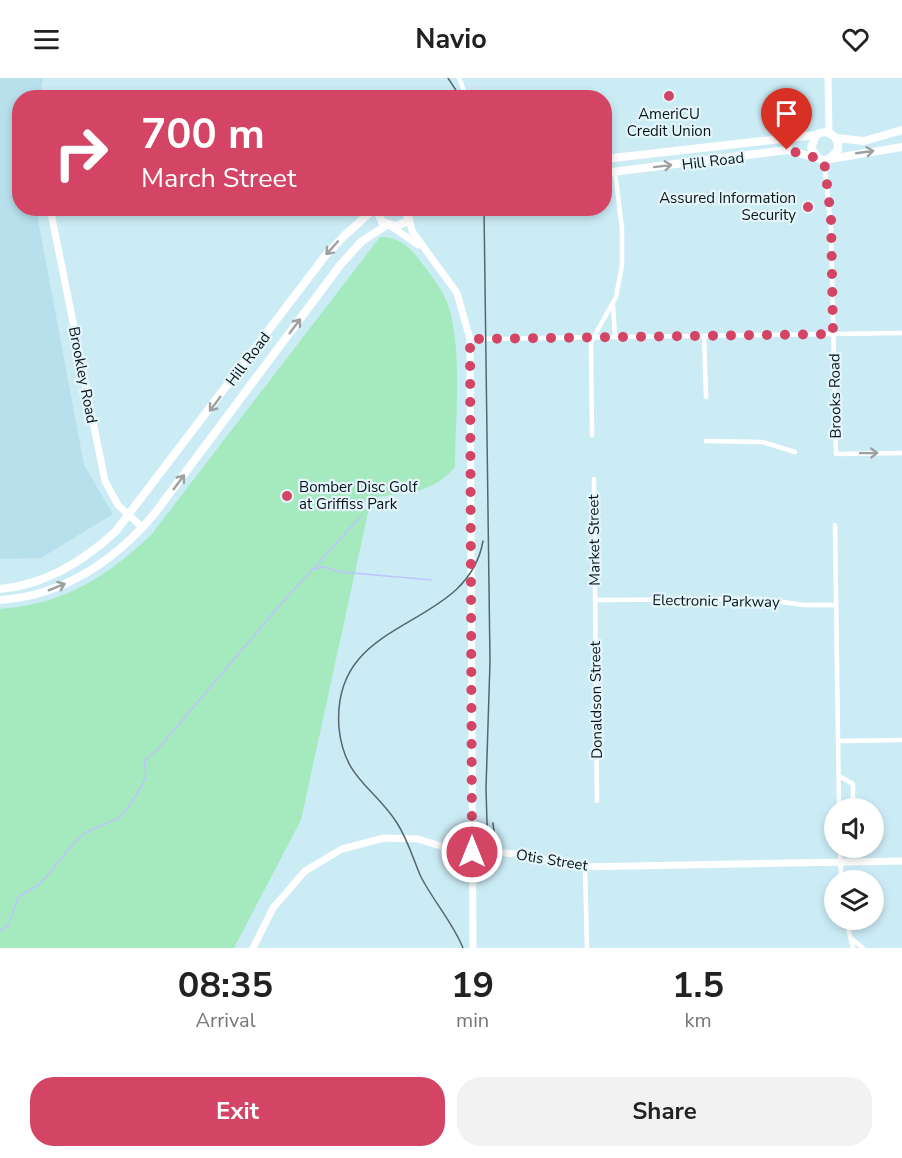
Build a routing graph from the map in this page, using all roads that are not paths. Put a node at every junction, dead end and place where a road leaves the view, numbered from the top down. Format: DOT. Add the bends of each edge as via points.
graph roads {
  1 [pos="828,78"];
  2 [pos="902,130"];
  3 [pos="816,135"];
  4 [pos="832,135"];
  5 [pos="902,147"];
  6 [pos="612,158"];
  7 [pos="824,159"];
  8 [pos="612,172"];
  9 [pos="615,172"];
  10 [pos="52,216"];
  11 [pos="367,216"];
  12 [pos="378,216"];
  13 [pos="408,216"];
  14 [pos="411,216"];
  15 [pos="389,226"];
  16 [pos="439,265"];
  17 [pos="613,303"];
  18 [pos="902,333"];
  19 [pos="833,334"];
  20 [pos="704,336"];
  21 [pos="592,337"];
  22 [pos="615,337"];
  23 [pos="470,339"];
  24 [pos="706,397"];
  25 [pos="592,435"];
  26 [pos="706,441"];
  27 [pos="795,452"];
  28 [pos="902,453"];
  29 [pos="594,479"];
  30 [pos="130,517"];
  31 [pos="835,525"];
  32 [pos="143,528"];
  33 [pos="0,589"];
  34 [pos="0,600"];
  35 [pos="595,600"];
  36 [pos="836,605"];
  37 [pos="902,740"];
  38 [pos="838,741"];
  39 [pos="839,776"];
  40 [pos="839,798"];
  41 [pos="853,798"];
  42 [pos="597,801"];
  43 [pos="472,852"];
  44 [pos="840,858"];
  45 [pos="902,861"];
  46 [pos="840,862"];
  47 [pos="585,867"];
  48 [pos="840,870"];
  49 [pos="849,930"];
  50 [pos="852,939"];
  51 [pos="253,948"];
  52 [pos="473,948"];
  53 [pos="587,948"];
  54 [pos="853,948"];
  55 [pos="863,948"];
  1 -- 4 [label="street"];
  2 -- 4 [label="main road" via="864,141"];
  3 -- 4 [label="main road"];
  3 -- 6 [label="main road, Hill Road"];
  3 -- 7 [label="main road" via="811,148"];
  4 -- 7 [label="main road" via="838,150"];
  7 -- 5 [label="main road, Hill Road, one-way"];
  9 -- 7 [label="main road, Hill Road, one-way" via="787,150"];
  7 -- 19 [label="street, Brooks Road" via="831,217"];
  8 -- 9 [label="main road, Hill Road"];
  9 -- 17 [label="street" via="622,255"];
  10 -- 30 [label="street, Brookley Road" via="105,481 111,495"];
  11 -- 30 [label="main road, Hill Road, one-way" via="325,256"];
  12 -- 15 [label="main road"];
  13 -- 15 [label="main road, Hill Road" via="401,225"];
  14 -- 16 [label="street" via="412,231"];
  15 -- 16 [label="street" via="407,235"];
  32 -- 15 [label="main road, Hill Road, one-way" via="341,264 362,241"];
  16 -- 23 [label="street" via="461,302"];
  17 -- 21 [label="street"];
  17 -- 22 [label="street"];
  18 -- 19 [label="street"];
  19 -- 20 [label="street"];
  19 -- 28 [label="street, Brooks Road, one-way" via="836,454"];
  20 -- 22 [label="street"];
  20 -- 24 [label="street"];
  21 -- 22 [label="street"];
  21 -- 23 [label="street"];
  21 -- 25 [label="street"];
  23 -- 43 [label="street"];
  26 -- 27 [label="street" via="762,442"];
  29 -- 35 [label="street, Market Street"];
  30 -- 32 [label="street, Brookley Road"];
  30 -- 33 [label="main road, Hill Road" via="83,559 45,578"];
  31 -- 36 [label="street"];
  34 -- 32 [label="main road, Hill Road, one-way" via="45,591 85,574 109,559"];
  35 -- 36 [label="street, Electronic Parkway" via="761,599"];
  35 -- 42 [label="street, Donaldson Street"];
  36 -- 38 [label="street"];
  37 -- 38 [label="street"];
  38 -- 39 [label="street"];
  39 -- 40 [label="street"];
  39 -- 41 [label="street" via="853,784"];
  43 -- 47 [label="street, Otis Street" via="517,854"];
  43 -- 51 [label="street, Otis Street" via="400,837 342,849 292,884 273,908"];
  43 -- 52 [label="street"];
  44 -- 46 [label="street"];
  45 -- 46 [label="street, Otis Street"];
  46 -- 47 [label="street, Otis Street"];
  46 -- 48 [label="street"];
  47 -- 53 [label="street"];
  49 -- 50 [label="street"];
  50 -- 54 [label="street"];
  50 -- 55 [label="street"];
}
